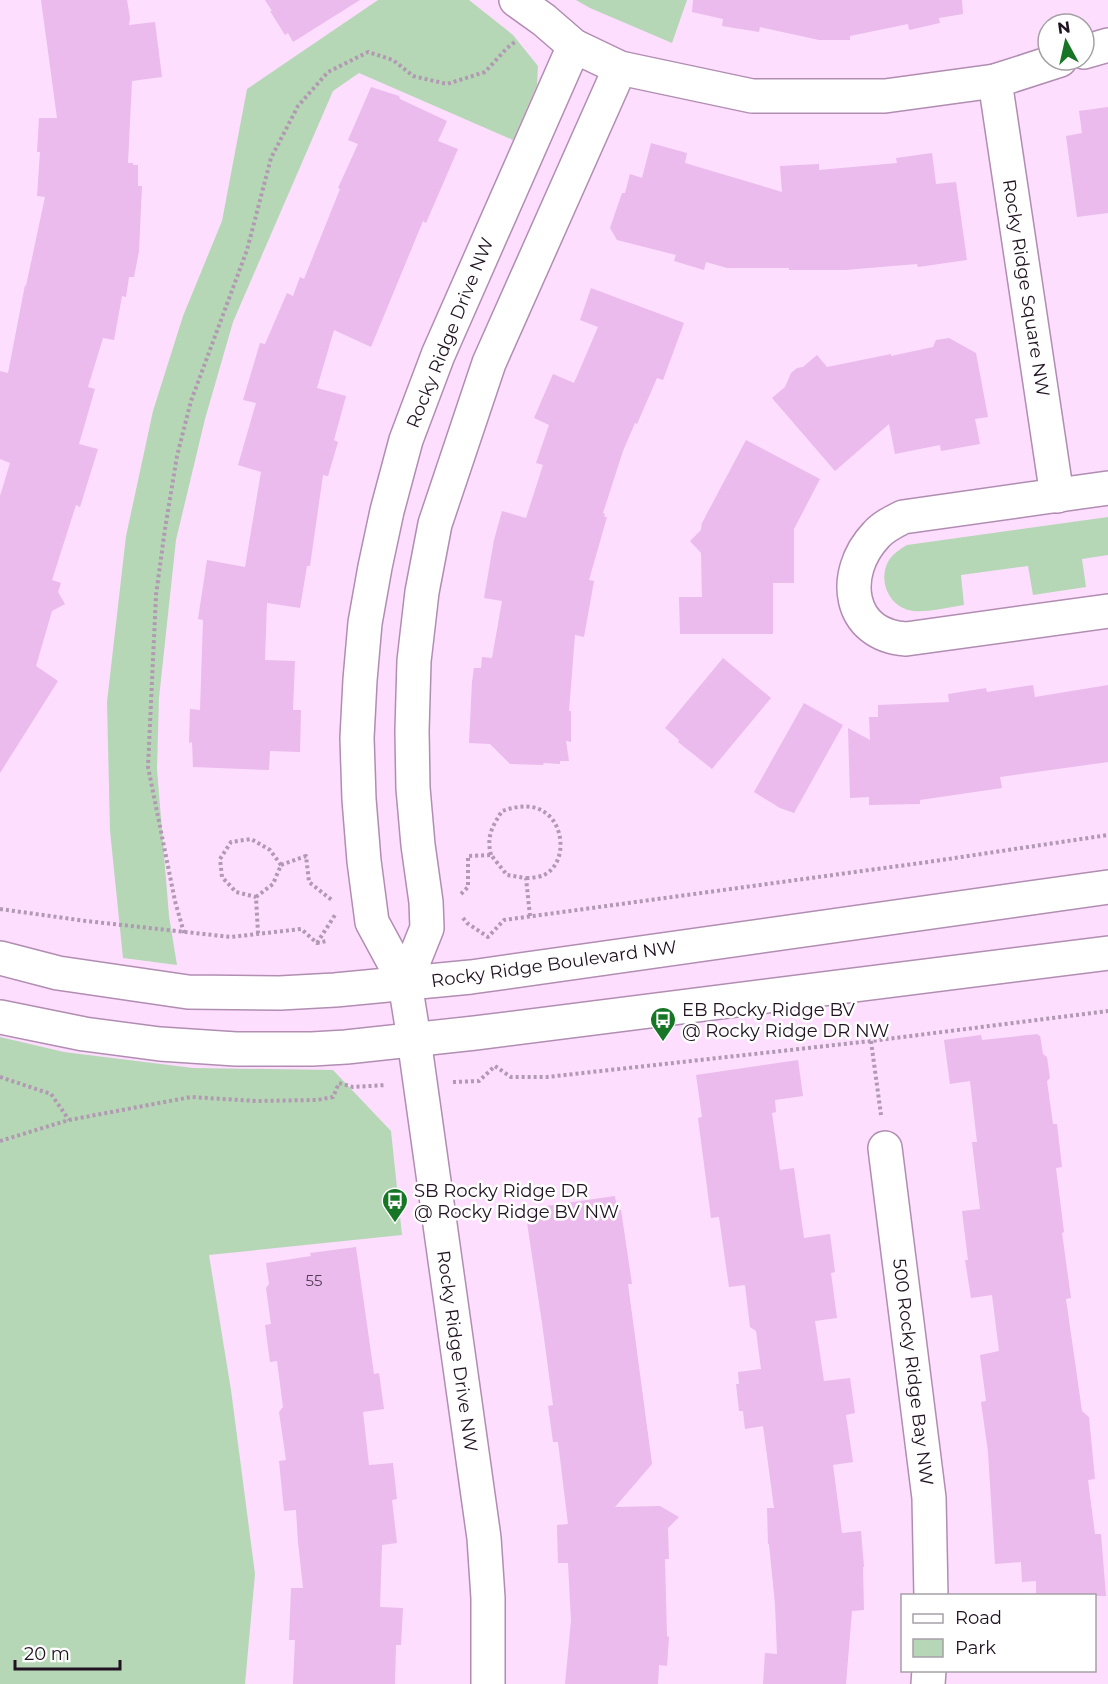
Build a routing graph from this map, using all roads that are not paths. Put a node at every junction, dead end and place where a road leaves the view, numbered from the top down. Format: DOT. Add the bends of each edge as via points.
graph roads {
  1 [pos="516,0"];
  2 [pos="574,46"];
  3 [pos="620,68"];
  4 [pos="1036,68"];
  5 [pos="995,81"];
  6 [pos="1108,488"];
  7 [pos="1057,496"];
  8 [pos="387,511"];
  9 [pos="435,524"];
  10 [pos="1108,610"];
  11 [pos="1108,887"];
  12 [pos="1108,953"];
  13 [pos="0,958"];
  14 [pos="405,983"];
  15 [pos="0,1017"];
  16 [pos="414,1040"];
  17 [pos="885,1148"];
  18 [pos="931,1594"];
  19 [pos="488,1684"];
  1 -- 2 [label="street"];
  2 -- 3 [label="street"];
  2 -- 8 [label="street, Rocky Ridge Drive NW" via="438,355 406,440"];
  3 -- 5 [label="street" via="752,96 885,96"];
  3 -- 9 [label="street" via="489,363"];
  4 -- 5 [label="street"];
  5 -- 7 [label="street, Rocky Ridge Square NW"];
  6 -- 7 [label="street"];
  7 -- 10 [label="street" via="903,517 888,525 870,543 856,570 855,604 871,627 906,639"];
  8 -- 9 [label="street"];
  8 -- 14 [label="street, Rocky Ridge Drive NW" via="367,612 360,680 358,799 372,921"];
  9 -- 14 [label="street" via="414,661 412,731 414,800 427,928"];
  11 -- 14 [label="street, Rocky Ridge Boulevard NW"];
  12 -- 16 [label="street"];
  13 -- 14 [label="street, Rocky Ridge Boulevard NW" via="58,973 188,992 280,993"];
  14 -- 16 [label="street, Rocky Ridge Drive NW"];
  15 -- 16 [label="street" via="160,1044 236,1049 312,1049"];
  16 -- 19 [label="street, Rocky Ridge Drive NW" via="484,1538"];
  17 -- 18 [label="street, 500 Rocky Ridge Bay NW" via="929,1498"];
}
